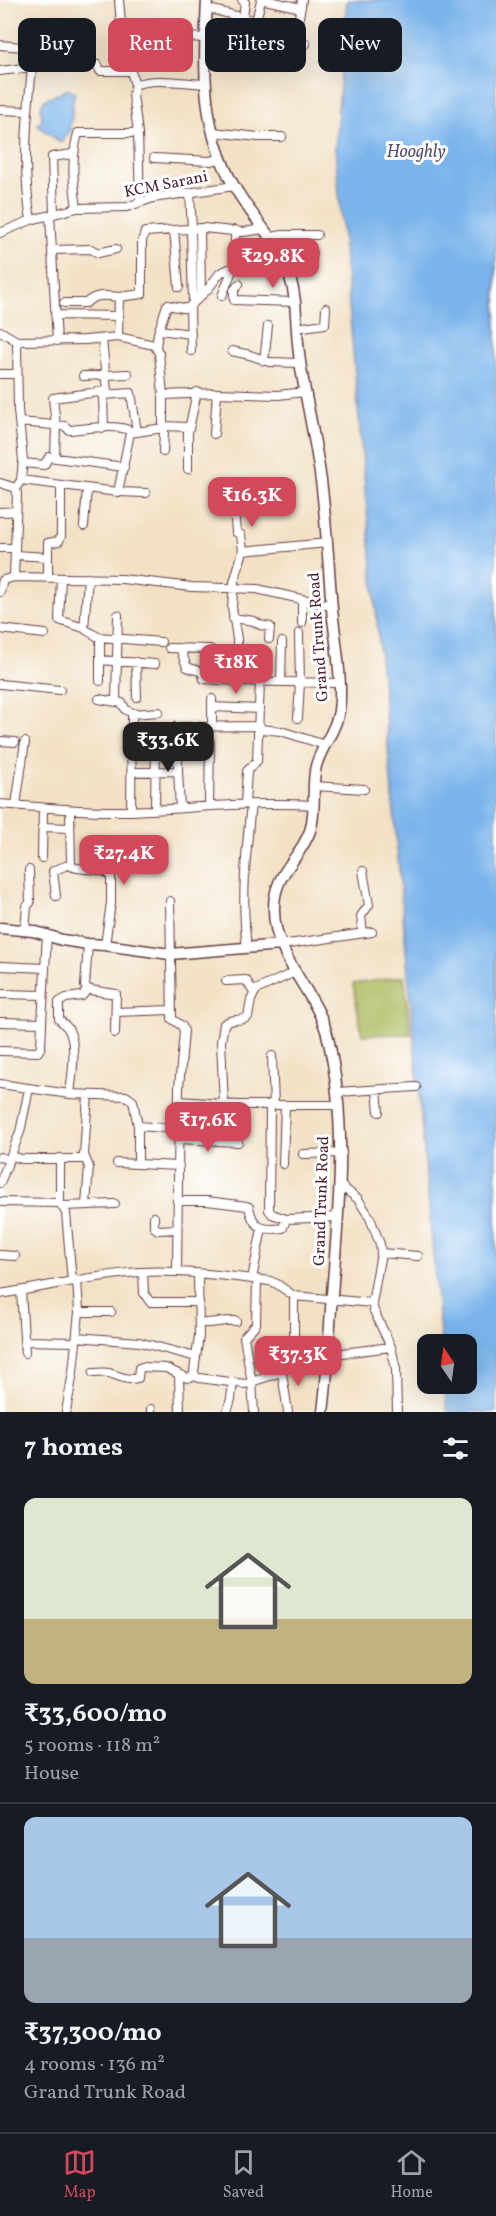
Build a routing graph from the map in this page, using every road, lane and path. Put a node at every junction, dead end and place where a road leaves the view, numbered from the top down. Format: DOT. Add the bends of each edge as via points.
graph roads {
  1 [pos="119,0"];
  2 [pos="242,0"];
  3 [pos="263,0"];
  4 [pos="207,4"];
  5 [pos="302,4"];
  6 [pos="243,17"];
  7 [pos="121,18"];
  8 [pos="246,18"];
  9 [pos="257,18"];
  10 [pos="193,37"];
  11 [pos="204,38"];
  12 [pos="0,45"];
  13 [pos="18,47"];
  14 [pos="96,65"];
  15 [pos="18,69"];
  16 [pos="0,71"];
  17 [pos="31,72"];
  18 [pos="205,84"];
  19 [pos="135,85"];
  20 [pos="0,110"];
  21 [pos="27,111"];
  22 [pos="213,132"];
  23 [pos="138,133"];
  24 [pos="282,137"];
  25 [pos="72,154"];
  26 [pos="154,158"];
  27 [pos="220,159"];
  28 [pos="234,186"];
  29 [pos="190,194"];
  30 [pos="140,202"];
  31 [pos="77,207"];
  32 [pos="52,214"];
  33 [pos="31,220"];
  34 [pos="194,229"];
  35 [pos="174,230"];
  36 [pos="235,230"];
  37 [pos="0,233"];
  38 [pos="267,233"];
  39 [pos="317,235"];
  40 [pos="311,248"];
  41 [pos="116,249"];
  42 [pos="52,250"];
  43 [pos="285,262"];
  44 [pos="235,266"];
  45 [pos="239,284"];
  46 [pos="179,287"];
  47 [pos="201,296"];
  48 [pos="222,296"];
  49 [pos="120,297"];
  50 [pos="295,302"];
  51 [pos="64,303"];
  52 [pos="191,306"];
  53 [pos="326,308"];
  54 [pos="55,315"];
  55 [pos="118,316"];
  56 [pos="268,326"];
  57 [pos="296,328"];
  58 [pos="159,330"];
  59 [pos="0,331"];
  60 [pos="191,334"];
  61 [pos="118,337"];
  62 [pos="102,339"];
  63 [pos="17,340"];
  64 [pos="57,341"];
  65 [pos="156,346"];
  66 [pos="191,351"];
  67 [pos="232,351"];
  68 [pos="264,361"];
  69 [pos="300,363"];
  70 [pos="0,374"];
  71 [pos="17,374"];
  72 [pos="128,374"];
  73 [pos="105,375"];
  74 [pos="83,376"];
  75 [pos="197,392"];
  76 [pos="305,392"];
  77 [pos="105,393"];
  78 [pos="217,393"];
  79 [pos="163,394"];
  80 [pos="19,422"];
  81 [pos="56,425"];
  82 [pos="163,427"];
  83 [pos="104,428"];
  84 [pos="189,429"];
  85 [pos="135,432"];
  86 [pos="214,434"];
  87 [pos="163,452"];
  88 [pos="55,458"];
  89 [pos="23,464"];
  90 [pos="124,467"];
  91 [pos="188,469"];
  92 [pos="21,480"];
  93 [pos="0,483"];
  94 [pos="60,486"];
  95 [pos="16,488"];
  96 [pos="87,489"];
  97 [pos="118,492"];
  98 [pos="146,494"];
  99 [pos="234,509"];
  100 [pos="16,511"];
  101 [pos="0,512"];
  102 [pos="84,526"];
  103 [pos="327,543"];
  104 [pos="0,548"];
  105 [pos="243,550"];
  106 [pos="15,551"];
  107 [pos="48,557"];
  108 [pos="14,577"];
  109 [pos="48,578"];
  110 [pos="61,578"];
  111 [pos="88,578"];
  112 [pos="233,589"];
  113 [pos="0,592"];
  114 [pos="302,600"];
  115 [pos="332,606"];
  116 [pos="118,615"];
  117 [pos="233,618"];
  118 [pos="302,623"];
  119 [pos="84,628"];
  120 [pos="0,629"];
  121 [pos="299,633"];
  122 [pos="45,634"];
  123 [pos="99,637"];
  124 [pos="117,638"];
  125 [pos="269,639"];
  126 [pos="161,642"];
  127 [pos="282,642"];
  128 [pos="169,648"];
  129 [pos="180,648"];
  130 [pos="238,657"];
  131 [pos="100,660"];
  132 [pos="117,661"];
  133 [pos="136,662"];
  134 [pos="154,664"];
  135 [pos="117,675"];
  136 [pos="238,681"];
  137 [pos="260,681"];
  138 [pos="280,682"];
  139 [pos="300,683"];
  140 [pos="338,683"];
  141 [pos="0,684"];
  142 [pos="60,690"];
  143 [pos="137,697"];
  144 [pos="99,699"];
  145 [pos="116,702"];
  146 [pos="260,709"];
  147 [pos="159,712"];
  148 [pos="133,713"];
  149 [pos="298,718"];
  150 [pos="212,726"];
  151 [pos="171,727"];
  152 [pos="260,728"];
  153 [pos="156,737"];
  154 [pos="0,741"];
  155 [pos="15,742"];
  156 [pos="25,742"];
  157 [pos="210,742"];
  158 [pos="325,745"];
  159 [pos="178,750"];
  160 [pos="132,771"];
  161 [pos="178,771"];
  162 [pos="155,772"];
  163 [pos="314,786"];
  164 [pos="364,789"];
  165 [pos="0,804"];
  166 [pos="248,804"];
  167 [pos="16,805"];
  168 [pos="314,805"];
  169 [pos="209,806"];
  170 [pos="43,808"];
  171 [pos="180,808"];
  172 [pos="155,809"];
  173 [pos="70,810"];
  174 [pos="131,810"];
  175 [pos="42,827"];
  176 [pos="70,828"];
  177 [pos="42,858"];
  178 [pos="70,864"];
  179 [pos="29,870"];
  180 [pos="363,871"];
  181 [pos="56,896"];
  182 [pos="170,901"];
  183 [pos="0,928"];
  184 [pos="25,930"];
  185 [pos="47,934"];
  186 [pos="88,944"];
  187 [pos="105,945"];
  188 [pos="281,945"];
  189 [pos="247,948"];
  190 [pos="171,954"];
  191 [pos="0,966"];
  192 [pos="45,968"];
  193 [pos="295,972"];
  194 [pos="226,981"];
  195 [pos="88,989"];
  196 [pos="254,993"];
  197 [pos="0,994"];
  198 [pos="43,995"];
  199 [pos="171,1010"];
  200 [pos="116,1012"];
  201 [pos="0,1022"];
  202 [pos="42,1023"];
  203 [pos="115,1033"];
  204 [pos="0,1051"];
  205 [pos="272,1056"];
  206 [pos="0,1084"];
  207 [pos="416,1088"];
  208 [pos="29,1089"];
  209 [pos="377,1090"];
  210 [pos="337,1092"];
  211 [pos="70,1094"];
  212 [pos="88,1095"];
  213 [pos="179,1101"];
  214 [pos="224,1104"];
  215 [pos="272,1104"];
  216 [pos="285,1105"];
  217 [pos="338,1105"];
  218 [pos="379,1112"];
  219 [pos="138,1126"];
  220 [pos="179,1129"];
  221 [pos="179,1139"];
  222 [pos="238,1142"];
  223 [pos="342,1153"];
  224 [pos="303,1154"];
  225 [pos="0,1157"];
  226 [pos="10,1158"];
  227 [pos="60,1158"];
  228 [pos="85,1159"];
  229 [pos="117,1163"];
  230 [pos="138,1164"];
  231 [pos="283,1164"];
  232 [pos="179,1166"];
  233 [pos="0,1184"];
  234 [pos="341,1186"];
  235 [pos="177,1201"];
  236 [pos="0,1202"];
  237 [pos="86,1204"];
  238 [pos="115,1204"];
  239 [pos="62,1205"];
  240 [pos="154,1217"];
  241 [pos="338,1217"];
  242 [pos="286,1219"];
  243 [pos="262,1228"];
  244 [pos="177,1229"];
  245 [pos="381,1254"];
  246 [pos="0,1256"];
  247 [pos="15,1256"];
  248 [pos="418,1256"];
  249 [pos="143,1272"];
  250 [pos="177,1272"];
  251 [pos="198,1274"];
  252 [pos="255,1279"];
  253 [pos="74,1281"];
  254 [pos="21,1291"];
  255 [pos="0,1294"];
  256 [pos="294,1296"];
  257 [pos="332,1299"];
  258 [pos="199,1302"];
  259 [pos="372,1303"];
  260 [pos="79,1312"];
  261 [pos="111,1312"];
  262 [pos="236,1322"];
  263 [pos="199,1323"];
  264 [pos="77,1340"];
  265 [pos="24,1341"];
  266 [pos="391,1347"];
  267 [pos="25,1353"];
  268 [pos="328,1356"];
  269 [pos="196,1357"];
  270 [pos="294,1359"];
  271 [pos="281,1367"];
  272 [pos="93,1373"];
  273 [pos="179,1375"];
  274 [pos="195,1376"];
  275 [pos="233,1382"];
  276 [pos="252,1383"];
  277 [pos="66,1412"];
  278 [pos="180,1412"];
  279 [pos="227,1412"];
  280 [pos="254,1412"];
  281 [pos="288,1412"];
  282 [pos="323,1412"];
  283 [pos="397,1412"];
  1 -- 7 [label="street"];
  2 -- 6 [label="street"];
  3 -- 5 [label="street"];
  3 -- 9 [label="street"];
  4 -- 6 [label="street"];
  4 -- 11 [label="main road, Grand Trunk Road"];
  6 -- 8 [label="street"];
  10 -- 11 [label="street"];
  11 -- 18 [label="main road, Grand Trunk Road"];
  12 -- 13 [label="street"];
  14 -- 19 [label="street" via="99,71 132,72"];
  15 -- 16 [label="street"];
  17 -- 21 [label="street"];
  18 -- 19 [label="street"];
  18 -- 22 [label="main road, Grand Trunk Road"];
  19 -- 23 [label="street"];
  20 -- 21 [label="street"];
  21 -- 33 [label="street" via="24,153"];
  22 -- 24 [label="street"];
  22 -- 27 [label="main road, Grand Trunk Road"];
  23 -- 25 [label="street" via="78,133"];
  23 -- 30 [label="street"];
  25 -- 31 [label="street"];
  25 -- 32 [label="street" via="52,156"];
  26 -- 27 [label="street"];
  27 -- 28 [label="main road, Grand Trunk Road"];
  28 -- 29 [label="street, KCM Sarani"];
  28 -- 38 [label="main road, Grand Trunk Road"];
  29 -- 30 [label="street, KCM Sarani"];
  29 -- 34 [label="street"];
  30 -- 31 [label="street, KCM Sarani" via="117,208"];
  31 -- 32 [label="street, KCM Sarani"];
  32 -- 33 [label="street, KCM Sarani"];
  32 -- 42 [label="street"];
  33 -- 37 [label="street, KCM Sarani"];
  34 -- 35 [label="street"];
  34 -- 36 [label="street"];
  34 -- 47 [label="street"];
  34 -- 52 [label="street"];
  35 -- 46 [label="street"];
  35 -- 49 [label="street" via="144,233 142,294"];
  36 -- 38 [label="street"];
  36 -- 44 [label="street"];
  38 -- 39 [label="street"];
  38 -- 43 [label="main road, Grand Trunk Road"];
  40 -- 43 [label="street" via="312,257"];
  41 -- 42 [label="street" via="99,253 91,249"];
  42 -- 54 [label="street"];
  43 -- 50 [label="main road, Grand Trunk Road"];
  44 -- 47 [label="street" via="220,273"];
  44 -- 48 [label="street"];
  45 -- 50 [label="street" via="234,300"];
  47 -- 52 [label="street"];
  49 -- 51 [label="street" via="102,295 86,303"];
  49 -- 55 [label="street"];
  50 -- 57 [label="main road, Grand Trunk Road"];
  52 -- 58 [label="street" via="167,304"];
  52 -- 60 [label="street"];
  53 -- 57 [label="street" via="325,324"];
  54 -- 55 [label="street"];
  54 -- 64 [label="street"];
  55 -- 61 [label="street"];
  56 -- 68 [label="street"];
  57 -- 69 [label="main road, Grand Trunk Road"];
  58 -- 60 [label="street"];
  58 -- 65 [label="street"];
  59 -- 63 [label="street"];
  60 -- 66 [label="street"];
  61 -- 62 [label="street"];
  61 -- 65 [label="street"];
  62 -- 64 [label="street"];
  62 -- 73 [label="street"];
  63 -- 64 [label="street"];
  63 -- 71 [label="street"];
  65 -- 79 [label="street"];
  67 -- 68 [label="street"];
  68 -- 69 [label="street"];
  69 -- 76 [label="main road, Grand Trunk Road"];
  70 -- 71 [label="street"];
  71 -- 80 [label="street"];
  72 -- 73 [label="street"];
  73 -- 74 [label="street"];
  73 -- 77 [label="street"];
  75 -- 78 [label="street"];
  75 -- 79 [label="street"];
  75 -- 84 [label="street"];
  76 -- 78 [label="street"];
  76 -- 103 [label="main road, Grand Trunk Road"];
  77 -- 81 [label="street" via="54,398"];
  77 -- 83 [label="street"];
  77 -- 85 [label="street" via="131,393"];
  78 -- 86 [label="street"];
  79 -- 82 [label="street"];
  80 -- 81 [label="street"];
  80 -- 89 [label="street"];
  81 -- 83 [label="street" via="69,430"];
  81 -- 88 [label="street"];
  82 -- 84 [label="street" via="186,425"];
  82 -- 85 [label="street"];
  82 -- 87 [label="street"];
  83 -- 85 [label="street"];
  84 -- 91 [label="street"];
  85 -- 90 [label="street" via="129,435"];
  88 -- 89 [label="street" via="47,458 44,465"];
  88 -- 90 [label="street"];
  89 -- 92 [label="street"];
  90 -- 97 [label="street"];
  92 -- 94 [label="street"];
  92 -- 95 [label="street"];
  93 -- 95 [label="street"];
  94 -- 96 [label="street"];
  94 -- 107 [label="street" via="61,538 48,543"];
  95 -- 100 [label="street"];
  96 -- 97 [label="street"];
  96 -- 102 [label="street"];
  97 -- 98 [label="street"];
  99 -- 105 [label="street"];
  100 -- 101 [label="street"];
  100 -- 106 [label="street"];
  103 -- 105 [label="street"];
  103 -- 115 [label="main road, Grand Trunk Road"];
  104 -- 106 [label="street"];
  105 -- 112 [label="street"];
  106 -- 107 [label="street"];
  106 -- 108 [label="street"];
  107 -- 109 [label="street"];
  108 -- 109 [label="street"];
  108 -- 113 [label="street" via="3,580"];
  109 -- 110 [label="street"];
  110 -- 111 [label="street"];
  110 -- 119 [label="street" via="59,620"];
  111 -- 112 [label="street"];
  111 -- 119 [label="street"];
  112 -- 114 [label="street" via="264,590"];
  112 -- 117 [label="street"];
  114 -- 115 [label="street"];
  114 -- 118 [label="street"];
  115 -- 140 [label="main road, Grand Trunk Road"];
  116 -- 124 [label="street"];
  117 -- 125 [label="street" via="270,627"];
  117 -- 130 [label="street"];
  119 -- 123 [label="street"];
  120 -- 122 [label="street"];
  121 -- 139 [label="street"];
  123 -- 124 [label="street"];
  123 -- 131 [label="street"];
  124 -- 126 [label="street"];
  124 -- 132 [label="street"];
  127 -- 138 [label="street"];
  128 -- 129 [label="street"];
  129 -- 130 [label="street" via="210,649 217,656"];
  129 -- 136 [label="street" via="187,667 202,673 204,680"];
  130 -- 136 [label="street"];
  131 -- 132 [label="street"];
  131 -- 135 [label="street" via="100,677"];
  132 -- 133 [label="street"];
  132 -- 135 [label="street"];
  133 -- 134 [label="street"];
  133 -- 143 [label="street"];
  135 -- 145 [label="street"];
  136 -- 137 [label="street"];
  137 -- 138 [label="street"];
  137 -- 146 [label="street"];
  138 -- 139 [label="street"];
  139 -- 140 [label="street"];
  139 -- 149 [label="street"];
  140 -- 158 [label="main road, Grand Trunk Road" via="338,715"];
  141 -- 142 [label="street"];
  144 -- 145 [label="street"];
  145 -- 148 [label="street"];
  146 -- 150 [label="street" via="212,703"];
  146 -- 152 [label="street"];
  147 -- 148 [label="street"];
  148 -- 160 [label="street"];
  150 -- 151 [label="street"];
  150 -- 152 [label="street"];
  152 -- 158 [label="street"];
  152 -- 166 [label="street" via="257,761 247,771"];
  153 -- 162 [label="street"];
  154 -- 155 [label="street"];
  156 -- 167 [label="street"];
  157 -- 169 [label="street"];
  158 -- 163 [label="main road, Grand Trunk Road" via="317,762"];
  159 -- 161 [label="street"];
  160 -- 162 [label="street"];
  160 -- 174 [label="street"];
  161 -- 162 [label="street"];
  161 -- 171 [label="street"];
  162 -- 172 [label="street"];
  163 -- 164 [label="street"];
  163 -- 168 [label="main road, Grand Trunk Road"];
  165 -- 167 [label="street"];
  166 -- 168 [label="street"];
  166 -- 169 [label="street"];
  166 -- 189 [label="street" via="243,890"];
  167 -- 170 [label="street"];
  168 -- 188 [label="main road, Grand Trunk Road" via="308,836 283,874 274,898"];
  169 -- 171 [label="street"];
  170 -- 173 [label="street"];
  170 -- 175 [label="street"];
  171 -- 172 [label="street"];
  172 -- 174 [label="street"];
  173 -- 174 [label="street"];
  173 -- 176 [label="street"];
  175 -- 176 [label="street"];
  175 -- 177 [label="street"];
  176 -- 178 [label="street"];
  178 -- 181 [label="street" via="53,871"];
  178 -- 187 [label="street" via="111,876"];
  179 -- 184 [label="street" via="30,903"];
  180 -- 188 [label="street" via="369,904 361,916 367,933"];
  182 -- 190 [label="street"];
  183 -- 184 [label="main road"];
  184 -- 185 [label="main road"];
  185 -- 186 [label="main road"];
  185 -- 192 [label="street"];
  186 -- 187 [label="main road"];
  186 -- 195 [label="street"];
  187 -- 190 [label="main road"];
  188 -- 189 [label="main road"];
  188 -- 193 [label="main road, Grand Trunk Road"];
  189 -- 190 [label="main road"];
  190 -- 199 [label="street"];
  191 -- 192 [label="street"];
  192 -- 198 [label="street"];
  193 -- 196 [label="street"];
  193 -- 210 [label="main road, Grand Trunk Road" via="326,1029"];
  194 -- 196 [label="street" via="246,980"];
  195 -- 200 [label="street" via="116,994"];
  195 -- 211 [label="street" via="82,996 59,1002 59,1019 68,1028 72,1043"];
  196 -- 214 [label="street" via="248,1017 224,1024"];
  197 -- 198 [label="street"];
  198 -- 202 [label="street"];
  199 -- 200 [label="street"];
  199 -- 213 [label="street" via="172,1019 184,1031"];
  200 -- 203 [label="street"];
  201 -- 202 [label="street"];
  202 -- 204 [label="street" via="38,1052"];
  205 -- 215 [label="street"];
  206 -- 208 [label="street"];
  207 -- 209 [label="street"];
  208 -- 211 [label="street"];
  208 -- 226 [label="street"];
  209 -- 210 [label="street"];
  209 -- 218 [label="street"];
  210 -- 217 [label="main road, Grand Trunk Road"];
  211 -- 212 [label="street"];
  212 -- 219 [label="street" via="129,1097"];
  212 -- 228 [label="street"];
  213 -- 214 [label="street"];
  213 -- 220 [label="street"];
  214 -- 215 [label="street"];
  215 -- 216 [label="street"];
  215 -- 242 [label="street" via="268,1204 272,1214"];
  216 -- 217 [label="street"];
  216 -- 231 [label="street"];
  217 -- 223 [label="main road, Grand Trunk Road"];
  219 -- 220 [label="street"];
  219 -- 230 [label="street"];
  220 -- 221 [label="street"];
  221 -- 222 [label="street"];
  221 -- 232 [label="street"];
  223 -- 224 [label="street"];
  223 -- 234 [label="main road, Grand Trunk Road"];
  225 -- 226 [label="street"];
  226 -- 227 [label="street"];
  226 -- 233 [label="street"];
  227 -- 228 [label="street"];
  227 -- 239 [label="street"];
  228 -- 237 [label="street" via="89,1167"];
  229 -- 230 [label="street"];
  230 -- 232 [label="street"];
  232 -- 235 [label="street"];
  234 -- 241 [label="main road, Grand Trunk Road"];
  234 -- 245 [label="street" via="364,1208 377,1234"];
  235 -- 243 [label="street" via="247,1206 252,1219"];
  235 -- 244 [label="street"];
  236 -- 239 [label="street"];
  237 -- 238 [label="street"];
  237 -- 239 [label="street"];
  239 -- 253 [label="street"];
  240 -- 244 [label="street" via="158,1230"];
  241 -- 242 [label="street"];
  241 -- 257 [label="main road, Grand Trunk Road"];
  242 -- 243 [label="street" via="283,1228"];
  243 -- 252 [label="street"];
  244 -- 250 [label="street"];
  245 -- 248 [label="street"];
  245 -- 259 [label="street"];
  246 -- 247 [label="street"];
  249 -- 250 [label="street"];
  249 -- 253 [label="street"];
  249 -- 258 [label="street" via="145,1298 150,1302"];
  250 -- 251 [label="street"];
  251 -- 252 [label="street"];
  251 -- 258 [label="street"];
  252 -- 256 [label="street" via="277,1284"];
  252 -- 276 [label="street" via="256,1324 244,1337"];
  253 -- 254 [label="street"];
  253 -- 260 [label="street"];
  254 -- 255 [label="street"];
  254 -- 265 [label="street"];
  256 -- 257 [label="street"];
  256 -- 270 [label="street"];
  257 -- 259 [label="street"];
  257 -- 268 [label="main road, Grand Trunk Road"];
  258 -- 263 [label="street"];
  259 -- 266 [label="street"];
  260 -- 261 [label="street"];
  260 -- 264 [label="street"];
  262 -- 263 [label="street"];
  263 -- 269 [label="street"];
  264 -- 265 [label="street"];
  264 -- 269 [label="street" via="139,1342"];
  264 -- 277 [label="street"];
  265 -- 267 [label="street"];
  266 -- 268 [label="street"];
  266 -- 283 [label="street"];
  268 -- 270 [label="street"];
  268 -- 282 [label="main road, Grand Trunk Road"];
  269 -- 274 [label="street"];
  270 -- 271 [label="street"];
  271 -- 276 [label="street" via="273,1375"];
  271 -- 281 [label="street"];
  272 -- 273 [label="street" via="136,1379 142,1367 166,1368"];
  273 -- 274 [label="street"];
  273 -- 278 [label="street"];
  274 -- 275 [label="street"];
  275 -- 276 [label="street"];
  275 -- 279 [label="street"];
  276 -- 280 [label="street"];
}
